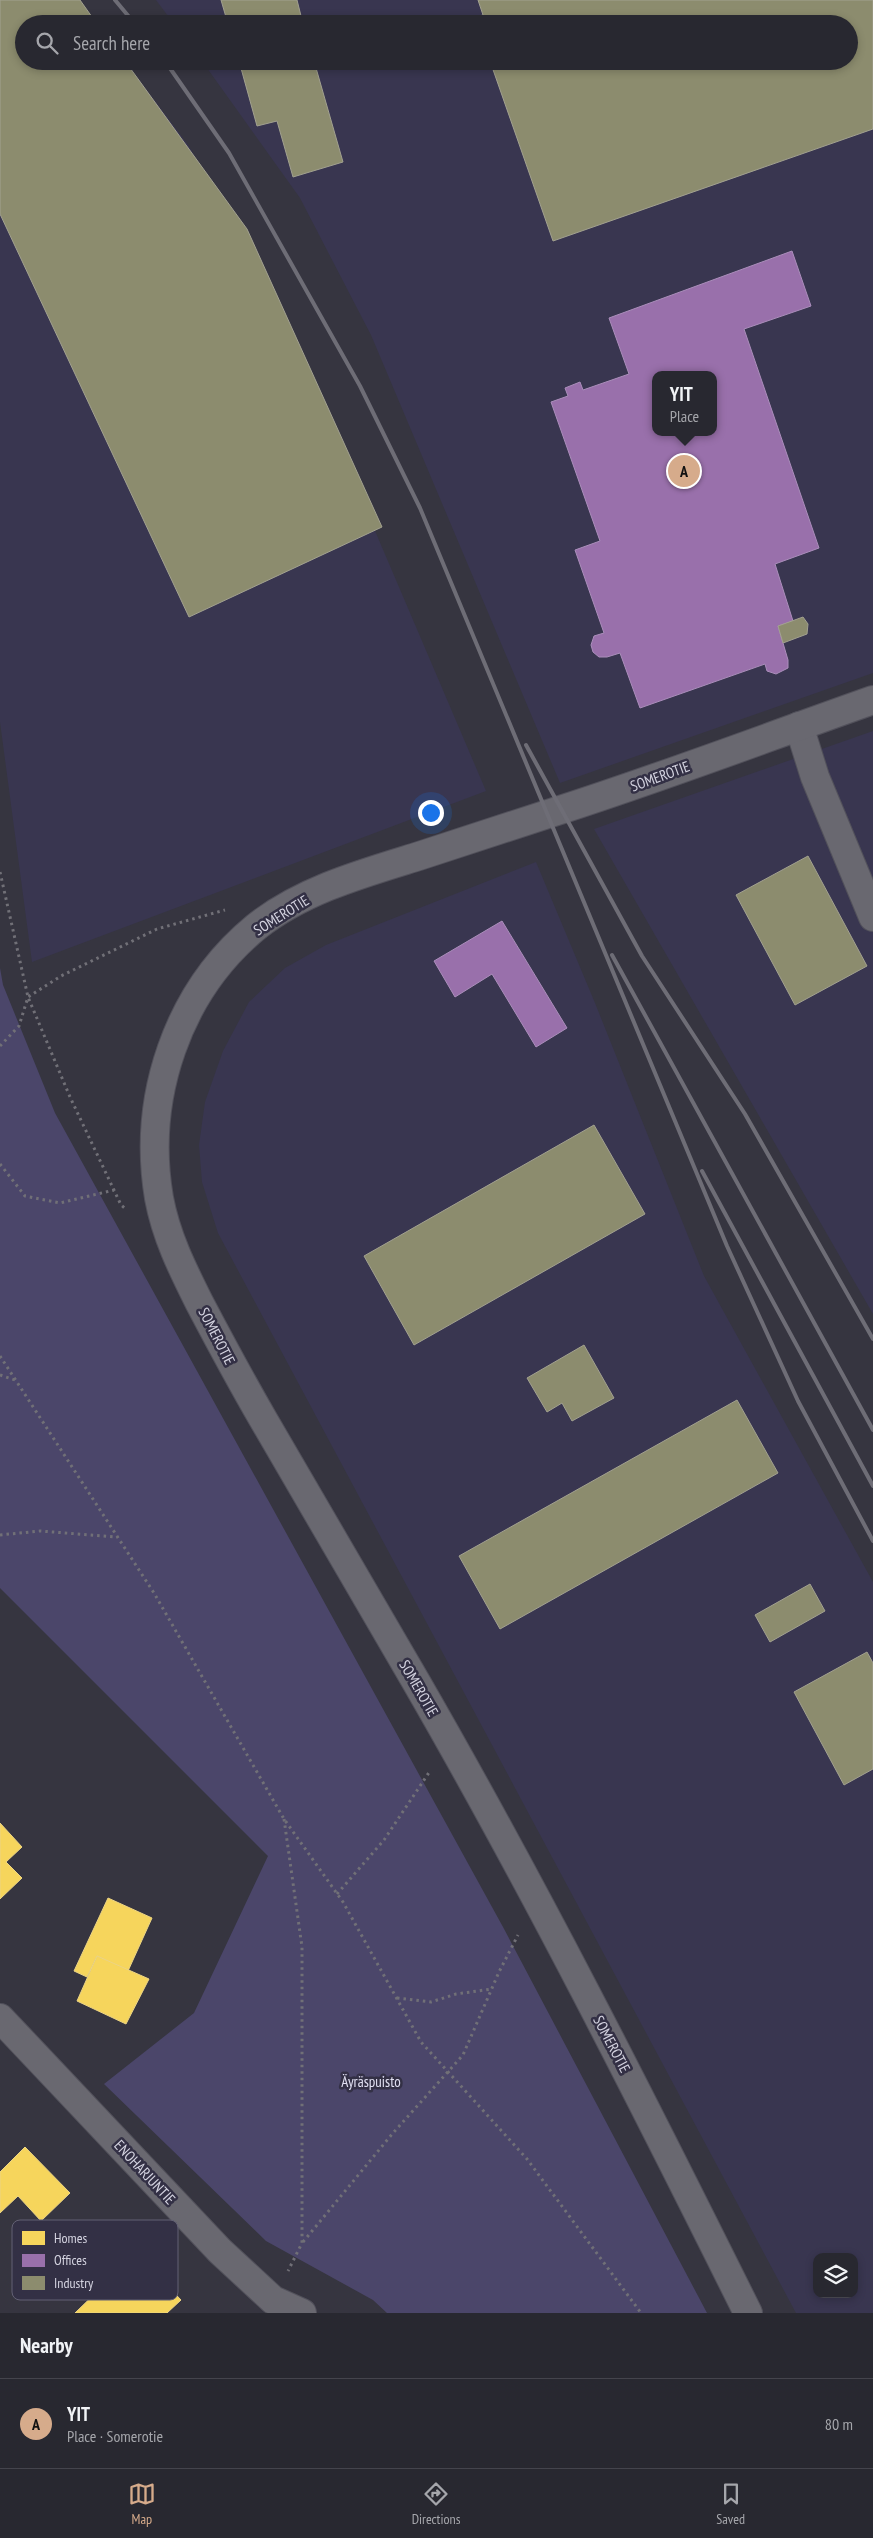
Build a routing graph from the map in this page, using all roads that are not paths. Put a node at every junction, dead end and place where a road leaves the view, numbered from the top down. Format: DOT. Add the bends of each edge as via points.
graph roads {
  1 [pos="873,700"];
  2 [pos="800,726"];
  3 [pos="873,917"];
  4 [pos="0,2018"];
  5 [pos="270,2306"];
  6 [pos="302,2313"];
  7 [pos="748,2313"];
  1 -- 2 [label="street, SOMEROTIE"];
  2 -- 3 [label="street" via="815,777"];
  2 -- 7 [label="street, SOMEROTIE" via="617,792 374,870 295,903 260,924 227,954 203,984 182,1020 164,1072 157,1118 158,1190 163,1220 174,1252 227,1357 451,1744 536,1901 656,2128"];
  4 -- 5 [label="street, ENOHARJUNTIE"];
  5 -- 6 [label="street, ENOHARJUNTIE"];
}
